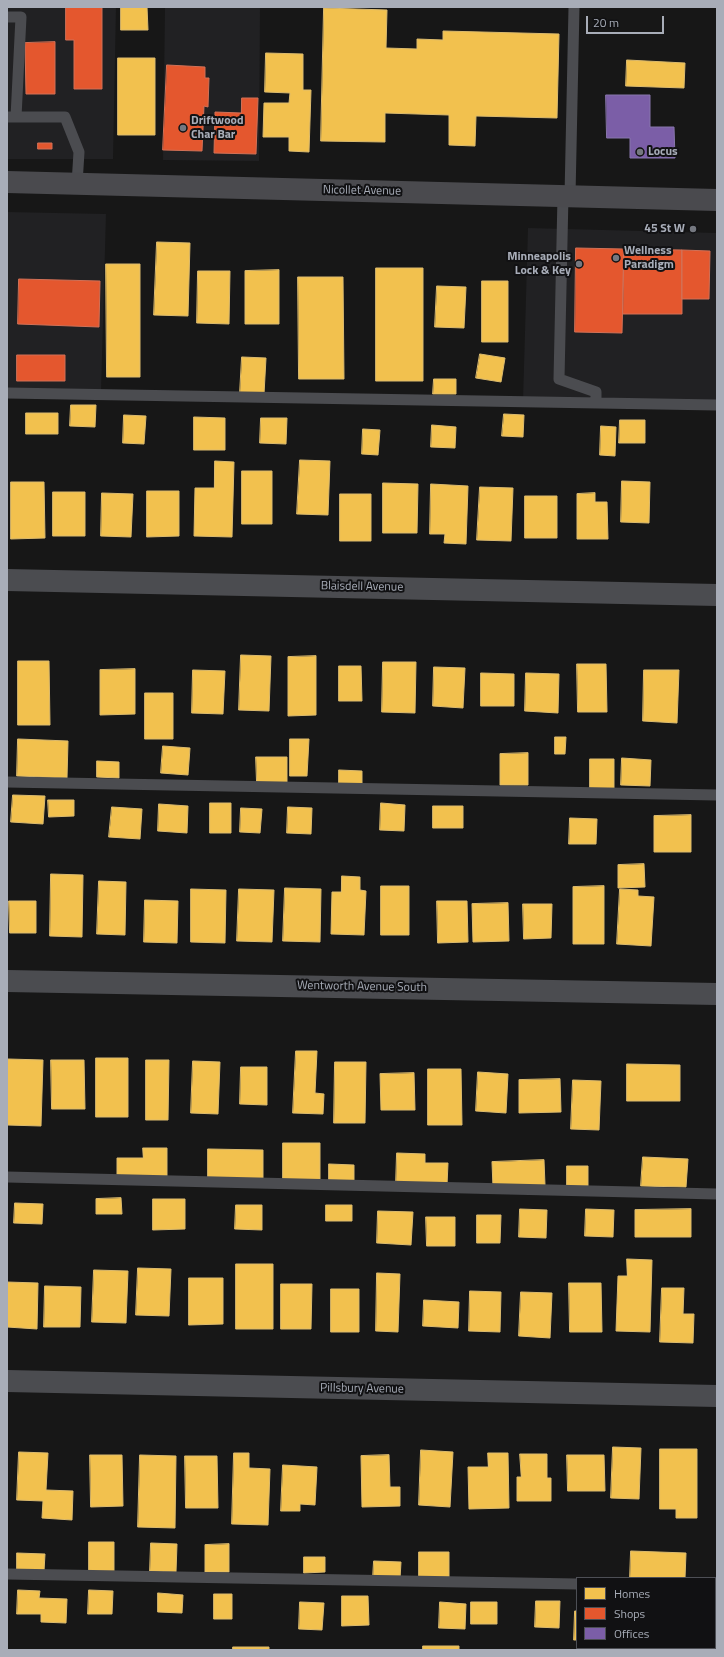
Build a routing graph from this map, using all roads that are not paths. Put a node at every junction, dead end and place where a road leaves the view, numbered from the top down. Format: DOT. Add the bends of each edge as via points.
graph roads {
  1 [pos="574,7"];
  2 [pos="7,17"];
  3 [pos="12,117"];
  4 [pos="7,182"];
  5 [pos="77,184"];
  6 [pos="567,196"];
  7 [pos="717,200"];
  8 [pos="7,393"];
  9 [pos="596,403"];
  10 [pos="717,405"];
  11 [pos="7,580"];
  12 [pos="717,595"];
  13 [pos="7,782"];
  14 [pos="717,796"];
  15 [pos="7,981"];
  16 [pos="717,994"];
  17 [pos="7,1177"];
  18 [pos="717,1194"];
  19 [pos="7,1382"];
  20 [pos="717,1396"];
  21 [pos="7,1574"];
  22 [pos="576,1584"];
  1 -- 6 [label="lane"];
  2 -- 3 [label="lane" via="21,17"];
  3 -- 5 [label="lane" via="65,117 78,152"];
  4 -- 5 [label="main road, Nicollet Avenue"];
  5 -- 6 [label="main road, Nicollet Avenue"];
  6 -- 7 [label="main road, Nicollet Avenue"];
  6 -- 9 [label="lane" via="559,379 596,392"];
  8 -- 9 [label="lane"];
  9 -- 10 [label="lane"];
  11 -- 12 [label="street, Blaisdell Avenue"];
  13 -- 14 [label="lane"];
  15 -- 16 [label="street, Wentworth Avenue South"];
  17 -- 18 [label="lane"];
  19 -- 20 [label="street, Pillsbury Avenue"];
  21 -- 22 [label="lane"];
}
